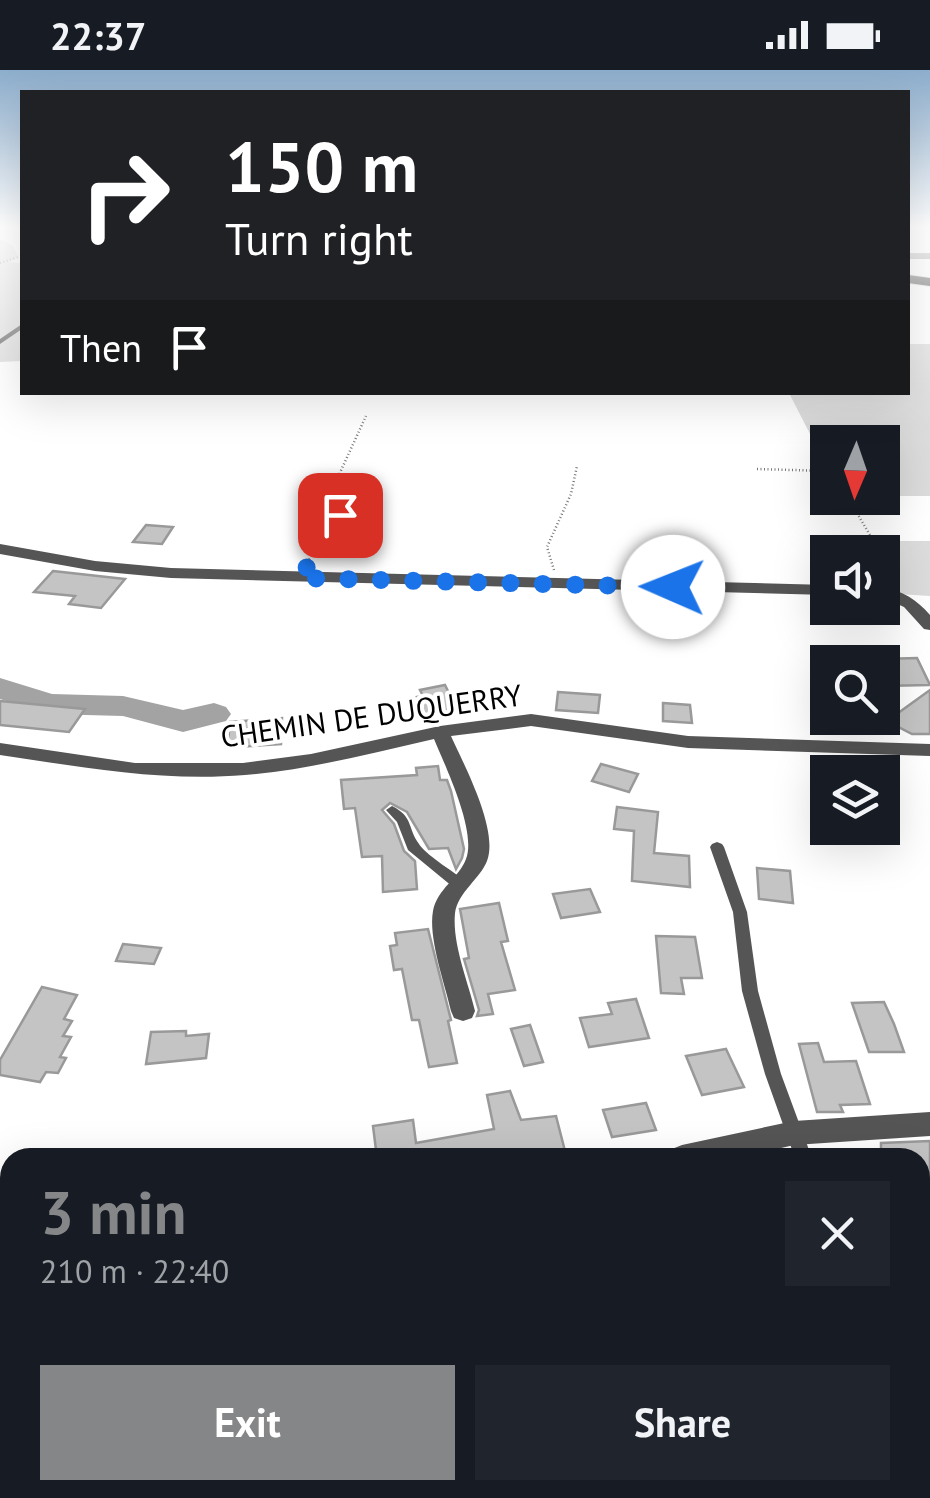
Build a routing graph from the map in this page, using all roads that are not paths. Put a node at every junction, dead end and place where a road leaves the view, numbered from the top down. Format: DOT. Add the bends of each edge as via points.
graph roads {
  1 [pos="0,549"];
  2 [pos="810,590"];
  3 [pos="900,601"];
  4 [pos="930,625"];
  5 [pos="440,732"];
  6 [pos="0,749"];
  7 [pos="930,750"];
  8 [pos="392,810"];
  9 [pos="717,847"];
  10 [pos="458,884"];
  11 [pos="463,1012"];
  12 [pos="930,1124"];
  13 [pos="799,1145"];
  14 [pos="772,1148"];
  1 -- 2 [label="street" via="128,569 298,578"];
  3 -- 4 [label="street"];
  5 -- 6 [label="street, CHEMIN DE DUQUERRY" via="244,769 135,769"];
  5 -- 7 [label="street, CHEMIN DE DUQUERRY" via="532,720 688,742"];
  5 -- 10 [label="street" via="480,848"];
  8 -- 10 [label="lane" via="413,847"];
  9 -- 13 [label="lane" via="740,912 750,991 768,1058"];
  10 -- 11 [label="street" via="444,912"];
  12 -- 13 [label="street"];
  13 -- 14 [label="street"];
}
